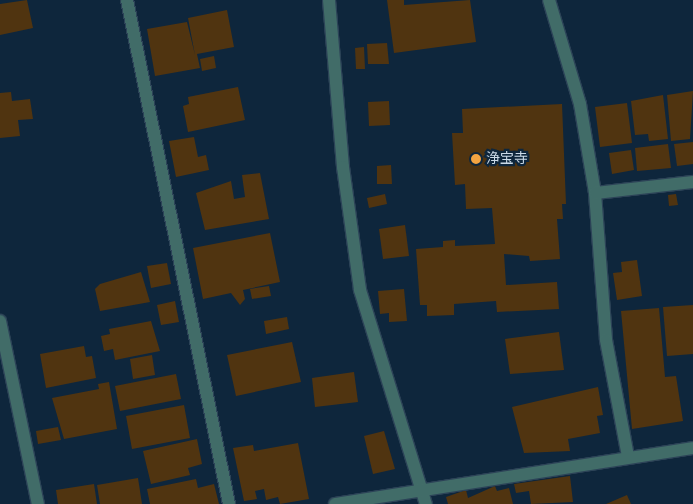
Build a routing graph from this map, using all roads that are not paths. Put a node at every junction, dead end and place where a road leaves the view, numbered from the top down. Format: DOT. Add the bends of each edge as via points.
graph roads {
  1 [pos="127,0"];
  2 [pos="329,0"];
  3 [pos="549,0"];
  4 [pos="693,182"];
  5 [pos="595,194"];
  6 [pos="0,321"];
  7 [pos="693,448"];
  8 [pos="628,456"];
  9 [pos="421,488"];
  10 [pos="38,504"];
  11 [pos="229,504"];
  12 [pos="335,504"];
  13 [pos="426,504"];
  1 -- 11 [label="street"];
  2 -- 9 [label="street" via="343,167 360,290"];
  3 -- 5 [label="street" via="580,104"];
  4 -- 5 [label="street"];
  5 -- 8 [label="street" via="606,340"];
  6 -- 10 [label="street"];
  7 -- 8 [label="street"];
  8 -- 9 [label="street"];
  9 -- 12 [label="street"];
  9 -- 13 [label="street"];
}
